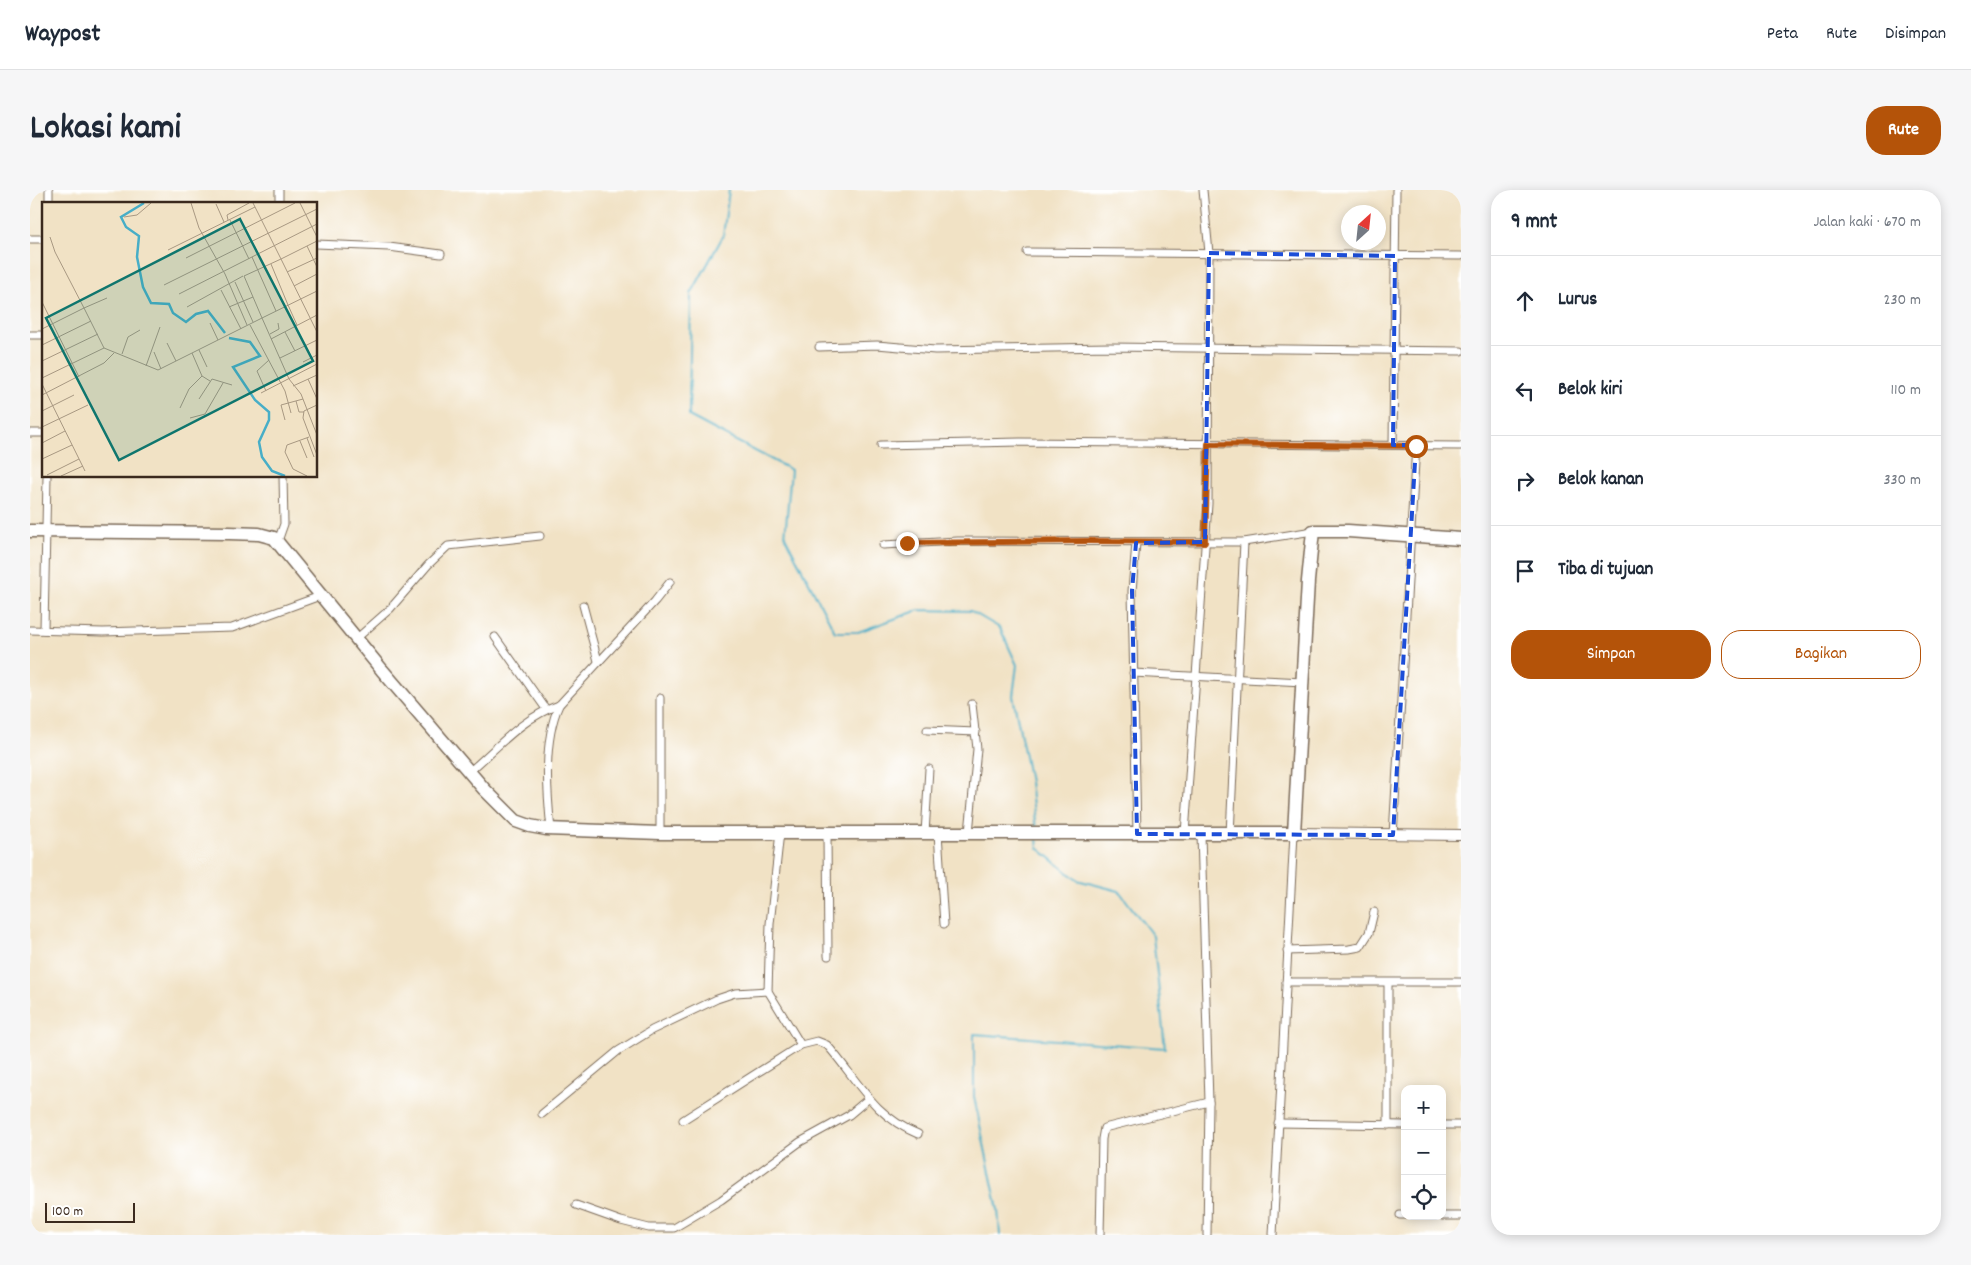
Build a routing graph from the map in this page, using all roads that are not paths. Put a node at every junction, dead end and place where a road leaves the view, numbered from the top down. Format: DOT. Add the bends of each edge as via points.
graph roads {
  1 [pos="1203,190"];
  2 [pos="1396,190"];
  3 [pos="318,244"];
  4 [pos="1027,252"];
  5 [pos="1209,253"];
  6 [pos="441,254"];
  7 [pos="1395,256"];
  8 [pos="1461,256"];
  9 [pos="818,347"];
  10 [pos="1208,348"];
  11 [pos="1393,350"];
  12 [pos="1461,351"];
  13 [pos="1208,444"];
  14 [pos="881,445"];
  15 [pos="1393,445"];
  16 [pos="1416,446"];
  17 [pos="1461,446"];
  18 [pos="47,478"];
  19 [pos="283,478"];
  20 [pos="30,531"];
  21 [pos="1313,531"];
  22 [pos="46,532"];
  23 [pos="540,536"];
  24 [pos="1411,536"];
  25 [pos="1461,539"];
  26 [pos="278,541"];
  27 [pos="1205,542"];
  28 [pos="1244,542"];
  29 [pos="1136,543"];
  30 [pos="883,545"];
  31 [pos="670,582"];
  32 [pos="320,596"];
  33 [pos="583,606"];
  34 [pos="30,630"];
  35 [pos="44,630"];
  36 [pos="495,637"];
  37 [pos="356,639"];
  38 [pos="598,661"];
  39 [pos="1133,673"];
  40 [pos="1194,676"];
  41 [pos="1236,679"];
  42 [pos="1303,682"];
  43 [pos="660,698"];
  44 [pos="972,704"];
  45 [pos="559,705"];
  46 [pos="546,709"];
  47 [pos="927,730"];
  48 [pos="976,732"];
  49 [pos="929,769"];
  50 [pos="469,772"];
  51 [pos="551,830"];
  52 [pos="780,832"];
  53 [pos="660,833"];
  54 [pos="827,833"];
  55 [pos="925,833"];
  56 [pos="938,833"];
  57 [pos="969,833"];
  58 [pos="1294,833"];
  59 [pos="1137,834"];
  60 [pos="1184,834"];
  61 [pos="1201,834"];
  62 [pos="1230,834"];
  63 [pos="1393,835"];
  64 [pos="1461,835"];
  65 [pos="1374,912"];
  66 [pos="944,924"];
  67 [pos="1287,951"];
  68 [pos="828,956"];
  69 [pos="1286,982"];
  70 [pos="1461,982"];
  71 [pos="1388,984"];
  72 [pos="768,991"];
  73 [pos="801,1045"];
  74 [pos="868,1099"];
  75 [pos="1209,1102"];
  76 [pos="542,1114"];
  77 [pos="683,1120"];
  78 [pos="1278,1123"];
  79 [pos="1401,1125"];
  80 [pos="1446,1125"];
  81 [pos="1461,1125"];
  82 [pos="1388,1126"];
  83 [pos="918,1134"];
  84 [pos="576,1205"];
  85 [pos="1446,1216"];
  86 [pos="1461,1216"];
  87 [pos="1100,1235"];
  88 [pos="1207,1235"];
  89 [pos="1273,1235"];
  1 -- 5 [label="street"];
  2 -- 7 [label="street"];
  3 -- 6 [label="street" via="389,247"];
  4 -- 5 [label="street"];
  5 -- 7 [label="street"];
  5 -- 10 [label="street"];
  7 -- 8 [label="street"];
  7 -- 11 [label="street"];
  9 -- 10 [label="street" via="877,345 935,350"];
  10 -- 11 [label="street"];
  10 -- 13 [label="street"];
  11 -- 12 [label="street"];
  11 -- 15 [label="street"];
  13 -- 14 [label="street" via="1020,442"];
  13 -- 15 [label="street"];
  13 -- 27 [label="street"];
  15 -- 16 [label="street"];
  16 -- 17 [label="street"];
  16 -- 24 [label="street"];
  18 -- 22 [label="street"];
  19 -- 26 [label="street" via="284,524"];
  20 -- 22 [label="highway"];
  21 -- 24 [label="highway"];
  21 -- 28 [label="street"];
  21 -- 42 [label="highway"];
  22 -- 26 [label="highway" via="259,534"];
  22 -- 35 [label="street"];
  23 -- 37 [label="street" via="448,546 390,609"];
  24 -- 25 [label="highway"];
  24 -- 63 [label="street"];
  26 -- 32 [label="highway"];
  27 -- 28 [label="street"];
  27 -- 29 [label="street"];
  27 -- 40 [label="street"];
  28 -- 41 [label="street"];
  29 -- 30 [label="street" via="958,541"];
  29 -- 39 [label="street" via="1132,591"];
  31 -- 38 [label="street"];
  32 -- 35 [label="street" via="232,628 103,632"];
  32 -- 37 [label="highway"];
  33 -- 38 [label="street"];
  34 -- 35 [label="street"];
  36 -- 46 [label="street"];
  37 -- 50 [label="highway"];
  38 -- 45 [label="street"];
  39 -- 40 [label="street"];
  39 -- 59 [label="street"];
  40 -- 41 [label="street"];
  40 -- 60 [label="street"];
  41 -- 42 [label="street"];
  41 -- 62 [label="street"];
  42 -- 58 [label="highway"];
  43 -- 53 [label="street"];
  44 -- 48 [label="street"];
  45 -- 46 [label="street"];
  45 -- 51 [label="street" via="550,728 547,779"];
  46 -- 50 [label="street" via="520,727"];
  47 -- 48 [label="street"];
  48 -- 57 [label="street"];
  49 -- 55 [label="street"];
  50 -- 51 [label="highway" via="516,821"];
  51 -- 53 [label="highway"];
  52 -- 53 [label="highway"];
  52 -- 54 [label="highway"];
  52 -- 72 [label="street" via="770,924"];
  54 -- 55 [label="highway"];
  54 -- 68 [label="street"];
  55 -- 56 [label="highway"];
  56 -- 57 [label="highway"];
  56 -- 66 [label="street"];
  57 -- 59 [label="highway"];
  58 -- 62 [label="highway"];
  58 -- 63 [label="street"];
  58 -- 67 [label="street"];
  59 -- 60 [label="highway"];
  60 -- 61 [label="highway"];
  61 -- 62 [label="highway"];
  61 -- 75 [label="street"];
  63 -- 64 [label="street"];
  65 -- 67 [label="street" via="1369,932 1360,947"];
  67 -- 69 [label="street"];
  69 -- 71 [label="street"];
  69 -- 78 [label="street"];
  70 -- 71 [label="street"];
  71 -- 82 [label="street"];
  72 -- 73 [label="street"];
  72 -- 76 [label="street" via="735,993 717,999 652,1030 618,1051"];
  73 -- 74 [label="street" via="811,1041 825,1044"];
  73 -- 77 [label="street"];
  74 -- 83 [label="street" via="893,1122"];
  74 -- 84 [label="street" via="849,1114 800,1142 721,1200 674,1228 649,1228"];
  75 -- 87 [label="street" via="1104,1128"];
  75 -- 88 [label="street"];
  78 -- 82 [label="street"];
  78 -- 89 [label="street"];
  79 -- 82 [label="street"];
  80 -- 81 [label="street"];
  85 -- 86 [label="street"];
}
